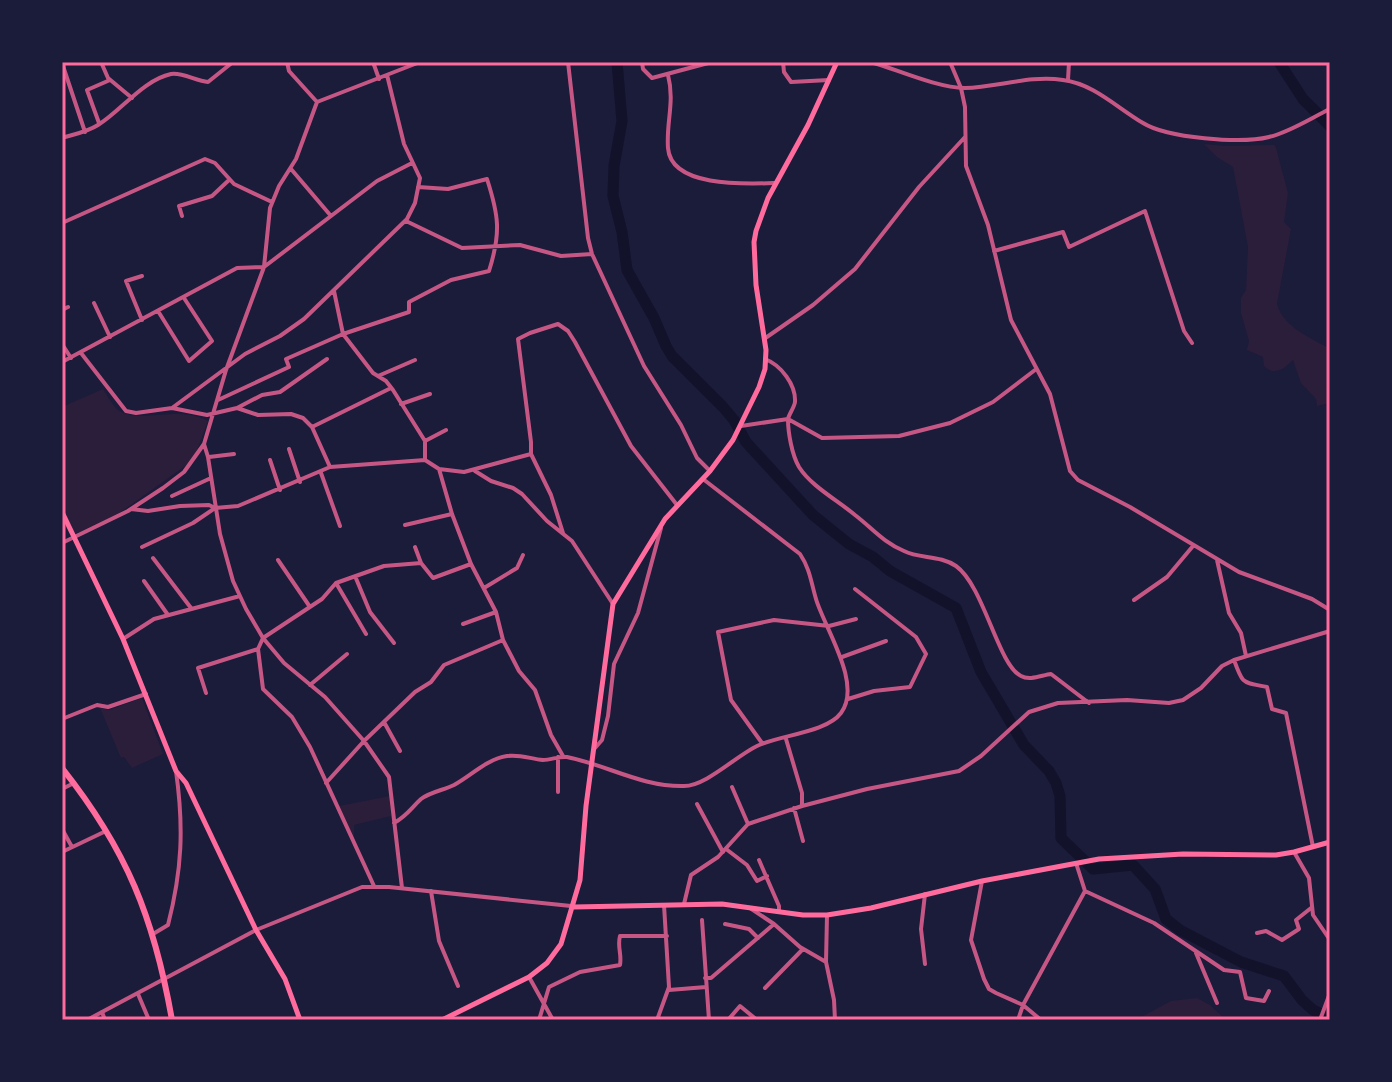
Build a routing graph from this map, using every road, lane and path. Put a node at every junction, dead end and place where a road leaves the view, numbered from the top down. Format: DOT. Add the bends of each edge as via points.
graph roads {
  1 [pos="101,62"];
  2 [pos="241,62"];
  3 [pos="262,62"];
  4 [pos="287,62"];
  5 [pos="373,62"];
  6 [pos="420,62"];
  7 [pos="568,62"];
  8 [pos="642,62"];
  9 [pos="712,62"];
  10 [pos="783,62"];
  11 [pos="837,62"];
  12 [pos="871,62"];
  13 [pos="950,62"];
  14 [pos="1069,62"];
  15 [pos="230,63"];
  16 [pos="402,65"];
  17 [pos="63,67"];
  18 [pos="387,75"];
  19 [pos="668,75"];
  20 [pos="379,79"];
  21 [pos="110,80"];
  22 [pos="829,80"];
  23 [pos="1068,80"];
  24 [pos="961,88"];
  25 [pos="132,98"];
  26 [pos="317,102"];
  27 [pos="1330,109"];
  28 [pos="100,124"];
  29 [pos="85,132"];
  30 [pos="965,137"];
  31 [pos="62,138"];
  32 [pos="412,163"];
  33 [pos="291,169"];
  34 [pos="229,180"];
  35 [pos="776,183"];
  36 [pos="418,187"];
  37 [pos="272,202"];
  38 [pos="182,216"];
  39 [pos="331,216"];
  40 [pos="406,221"];
  41 [pos="62,223"];
  42 [pos="496,245"];
  43 [pos="994,251"];
  44 [pos="592,254"];
  45 [pos="264,267"];
  46 [pos="142,276"];
  47 [pos="334,291"];
  48 [pos="184,298"];
  49 [pos="94,303"];
  50 [pos="68,307"];
  51 [pos="62,310"];
  52 [pos="158,311"];
  53 [pos="142,320"];
  54 [pos="343,334"];
  55 [pos="110,337"];
  56 [pos="764,339"];
  57 [pos="1192,343"];
  58 [pos="62,344"];
  59 [pos="81,353"];
  60 [pos="71,358"];
  61 [pos="327,359"];
  62 [pos="765,359"];
  63 [pos="415,360"];
  64 [pos="62,362"];
  65 [pos="226,370"];
  66 [pos="1035,370"];
  67 [pos="378,376"];
  68 [pos="391,388"];
  69 [pos="430,394"];
  70 [pos="217,401"];
  71 [pos="401,404"];
  72 [pos="172,408"];
  73 [pos="237,408"];
  74 [pos="213,414"];
  75 [pos="788,419"];
  76 [pos="741,426"];
  77 [pos="312,427"];
  78 [pos="446,430"];
  79 [pos="425,441"];
  80 [pos="204,444"];
  81 [pos="289,449"];
  82 [pos="234,454"];
  83 [pos="531,454"];
  84 [pos="208,457"];
  85 [pos="270,460"];
  86 [pos="425,460"];
  87 [pos="330,467"];
  88 [pos="439,469"];
  89 [pos="475,471"];
  90 [pos="710,471"];
  91 [pos="321,473"];
  92 [pos="211,478"];
  93 [pos="702,479"];
  94 [pos="300,482"];
  95 [pos="280,490"];
  96 [pos="172,496"];
  97 [pos="677,505"];
  98 [pos="215,508"];
  99 [pos="131,509"];
  100 [pos="62,512"];
  101 [pos="452,514"];
  102 [pos="663,522"];
  103 [pos="405,525"];
  104 [pos="340,526"];
  105 [pos="563,534"];
  106 [pos="73,537"];
  107 [pos="62,543"];
  108 [pos="1193,546"];
  109 [pos="142,547"];
  110 [pos="415,547"];
  111 [pos="523,555"];
  112 [pos="153,558"];
  113 [pos="278,560"];
  114 [pos="1217,560"];
  115 [pos="421,563"];
  116 [pos="471,564"];
  117 [pos="355,576"];
  118 [pos="144,581"];
  119 [pos="336,583"];
  120 [pos="484,588"];
  121 [pos="855,589"];
  122 [pos="240,596"];
  123 [pos="1134,600"];
  124 [pos="613,604"];
  125 [pos="310,607"];
  126 [pos="191,608"];
  127 [pos="1330,610"];
  128 [pos="496,612"];
  129 [pos="168,615"];
  130 [pos="856,619"];
  131 [pos="463,624"];
  132 [pos="829,626"];
  133 [pos="1330,631"];
  134 [pos="366,634"];
  135 [pos="263,638"];
  136 [pos="123,639"];
  137 [pos="503,640"];
  138 [pos="886,641"];
  139 [pos="394,643"];
  140 [pos="258,649"];
  141 [pos="347,654"];
  142 [pos="1246,656"];
  143 [pos="842,657"];
  144 [pos="1234,660"];
  145 [pos="310,685"];
  146 [pos="206,693"];
  147 [pos="146,694"];
  148 [pos="848,699"];
  149 [pos="1089,703"];
  150 [pos="62,719"];
  151 [pos="384,722"];
  152 [pos="786,739"];
  153 [pos="364,741"];
  154 [pos="762,743"];
  155 [pos="595,748"];
  156 [pos="400,751"];
  157 [pos="561,757"];
  158 [pos="593,764"];
  159 [pos="62,768"];
  160 [pos="176,771"];
  161 [pos="74,783"];
  162 [pos="326,783"];
  163 [pos="732,787"];
  164 [pos="62,789"];
  165 [pos="558,792"];
  166 [pos="697,804"];
  167 [pos="802,806"];
  168 [pos="794,808"];
  169 [pos="394,823"];
  170 [pos="748,824"];
  171 [pos="62,829"];
  172 [pos="106,831"];
  173 [pos="803,841"];
  174 [pos="1330,842"];
  175 [pos="72,847"];
  176 [pos="1313,847"];
  177 [pos="724,851"];
  178 [pos="62,852"];
  179 [pos="1294,852"];
  180 [pos="759,860"];
  181 [pos="1076,863"];
  182 [pos="767,876"];
  183 [pos="982,881"];
  184 [pos="374,886"];
  185 [pos="402,888"];
  186 [pos="431,891"];
  187 [pos="1085,891"];
  188 [pos="925,894"];
  189 [pos="684,904"];
  190 [pos="664,905"];
  191 [pos="574,907"];
  192 [pos="750,908"];
  193 [pos="1311,908"];
  194 [pos="779,912"];
  195 [pos="827,915"];
  196 [pos="702,920"];
  197 [pos="725,924"];
  198 [pos="774,924"];
  199 [pos="256,930"];
  200 [pos="1257,933"];
  201 [pos="153,934"];
  202 [pos="667,936"];
  203 [pos="758,938"];
  204 [pos="1330,940"];
  205 [pos="803,949"];
  206 [pos="1195,951"];
  207 [pos="826,962"];
  208 [pos="925,964"];
  209 [pos="529,977"];
  210 [pos="705,978"];
  211 [pos="165,980"];
  212 [pos="458,986"];
  213 [pos="706,987"];
  214 [pos="765,988"];
  215 [pos="669,990"];
  216 [pos="1269,991"];
  217 [pos="1330,993"];
  218 [pos="138,994"];
  219 [pos="543,1000"];
  220 [pos="1217,1003"];
  221 [pos="1023,1005"];
  222 [pos="102,1012"];
  223 [pos="87,1020"];
  224 [pos="105,1020"];
  225 [pos="149,1020"];
  226 [pos="172,1020"];
  227 [pos="300,1020"];
  228 [pos="442,1020"];
  229 [pos="539,1020"];
  230 [pos="553,1020"];
  231 [pos="657,1020"];
  232 [pos="709,1020"];
  233 [pos="728,1020"];
  234 [pos="757,1020"];
  235 [pos="835,1020"];
  236 [pos="1018,1020"];
  237 [pos="1041,1020"];
  238 [pos="1320,1020"];
  1 -- 21 [label="street"];
  2 -- 3 [label="street"];
  4 -- 26 [label="street"];
  5 -- 20 [label="street"];
  6 -- 16 [label="street"];
  7 -- 44 [label="street"];
  8 -- 19 [label="street" via="652,78"];
  9 -- 19 [label="street"];
  10 -- 22 [label="street" via="791,82"];
  11 -- 22 [label="main road"];
  12 -- 24 [label="street"];
  13 -- 24 [label="street"];
  14 -- 23 [label="street"];
  15 -- 25 [label="street" via="208,82 175,73"];
  16 -- 18 [label="street"];
  17 -- 29 [label="street"];
  18 -- 20 [label="street"];
  18 -- 32 [label="street"];
  19 -- 35 [label="street" via="672,163 690,175 732,184"];
  20 -- 26 [label="street"];
  21 -- 25 [label="street"];
  21 -- 28 [label="street" via="87,90"];
  22 -- 35 [label="main road"];
  23 -- 24 [label="street" via="1027,79"];
  23 -- 27 [label="street" via="1096,91 1145,125 1169,133 1259,139"];
  24 -- 30 [label="street"];
  25 -- 28 [label="street"];
  26 -- 33 [label="street"];
  28 -- 29 [label="street"];
  29 -- 31 [label="street"];
  30 -- 43 [label="street" via="966,166"];
  30 -- 56 [label="street" via="855,269"];
  32 -- 36 [label="street" via="420,178"];
  32 -- 39 [label="street" via="377,181"];
  33 -- 37 [label="street"];
  33 -- 39 [label="street"];
  34 -- 37 [label="street"];
  34 -- 38 [label="street" via="212,196 179,206"];
  34 -- 41 [label="street" via="211,160 199,160"];
  35 -- 56 [label="main road" via="754,242"];
  36 -- 40 [label="street"];
  36 -- 42 [label="street" via="448,189 487,179 498,214"];
  37 -- 45 [label="street"];
  39 -- 45 [label="street"];
  40 -- 42 [label="street" via="462,248"];
  40 -- 47 [label="street"];
  42 -- 44 [label="street" via="520,245 561,256"];
  42 -- 54 [label="street" via="489,271 451,280 409,302 409,312"];
  43 -- 57 [label="street" via="1063,232 1069,247 1145,211"];
  43 -- 66 [label="street" via="1011,320"];
  44 -- 90 [label="street" via="644,366 697,458"];
  45 -- 48 [label="street" via="237,268"];
  45 -- 65 [label="street"];
  46 -- 53 [label="street" via="126,281"];
  47 -- 54 [label="street"];
  47 -- 65 [label="street" via="304,319"];
  48 -- 52 [label="street"];
  48 -- 52 [label="street" via="212,341 189,361"];
  49 -- 55 [label="street"];
  50 -- 51 [label="street"];
  52 -- 53 [label="street"];
  53 -- 55 [label="street"];
  54 -- 67 [label="street"];
  54 -- 70 [label="street" via="286,359 289,367"];
  55 -- 59 [label="street"];
  56 -- 62 [label="main road"];
  58 -- 60 [label="street"];
  59 -- 60 [label="street"];
  59 -- 72 [label="street" via="126,411"];
  60 -- 64 [label="street"];
  61 -- 73 [label="street" via="280,392"];
  62 -- 75 [label="street" via="791,384 795,403"];
  62 -- 76 [label="main road"];
  63 -- 67 [label="street"];
  65 -- 70 [label="street"];
  65 -- 72 [label="street"];
  66 -- 75 [label="street" via="993,402 950,423 899,436 822,438"];
  66 -- 108 [label="street" via="1050,394 1070,471 1078,480"];
  67 -- 68 [label="street"];
  68 -- 71 [label="street"];
  68 -- 77 [label="street"];
  69 -- 71 [label="street"];
  70 -- 74 [label="street"];
  71 -- 79 [label="street"];
  72 -- 74 [label="street"];
  73 -- 74 [label="street"];
  73 -- 77 [label="street" via="258,415 291,414"];
  74 -- 80 [label="street"];
  75 -- 76 [label="street"];
  75 -- 149 [label="street" via="801,470 877,536 906,553 955,565 988,614 1015,671 1028,678 1051,674"];
  76 -- 90 [label="main road"];
  77 -- 87 [label="street"];
  78 -- 79 [label="street"];
  79 -- 86 [label="street"];
  80 -- 84 [label="street"];
  80 -- 99 [label="street" via="184,472"];
  81 -- 94 [label="street"];
  82 -- 84 [label="street"];
  83 -- 89 [label="street"];
  83 -- 97 [label="street" via="518,339 558,324 575,342 631,446"];
  83 -- 105 [label="street"];
  84 -- 92 [label="street"];
  85 -- 95 [label="street"];
  86 -- 87 [label="street"];
  86 -- 88 [label="street"];
  87 -- 91 [label="street"];
  88 -- 89 [label="street"];
  88 -- 101 [label="street"];
  89 -- 105 [label="street" via="522,494"];
  90 -- 93 [label="main road"];
  91 -- 94 [label="street"];
  91 -- 104 [label="street"];
  92 -- 96 [label="street"];
  92 -- 98 [label="street"];
  93 -- 97 [label="main road"];
  93 -- 132 [label="street" via="798,550 811,571 816,601"];
  94 -- 95 [label="street"];
  95 -- 98 [label="street" via="238,506"];
  97 -- 102 [label="main road"];
  98 -- 99 [label="street"];
  98 -- 109 [label="street"];
  98 -- 122 [label="street"];
  99 -- 106 [label="street"];
  100 -- 106 [label="main road"];
  101 -- 103 [label="street"];
  101 -- 116 [label="street"];
  102 -- 124 [label="main road"];
  102 -- 155 [label="street" via="638,613 614,664 608,716"];
  105 -- 124 [label="street"];
  106 -- 107 [label="street"];
  106 -- 136 [label="main road"];
  108 -- 114 [label="street"];
  108 -- 123 [label="street" via="1167,577"];
  110 -- 115 [label="street"];
  111 -- 120 [label="street" via="517,568"];
  112 -- 126 [label="street"];
  113 -- 125 [label="street"];
  114 -- 127 [label="street"];
  114 -- 142 [label="street"];
  115 -- 116 [label="street" via="433,578"];
  115 -- 117 [label="street" via="384,566"];
  116 -- 120 [label="street"];
  117 -- 119 [label="street"];
  117 -- 139 [label="street" via="370,612"];
  118 -- 129 [label="street"];
  119 -- 125 [label="street"];
  119 -- 134 [label="street"];
  120 -- 128 [label="street"];
  121 -- 148 [label="street" via="916,637 926,654 910,687"];
  122 -- 126 [label="street"];
  122 -- 135 [label="street"];
  124 -- 155 [label="main road"];
  125 -- 135 [label="street"];
  126 -- 129 [label="street"];
  128 -- 131 [label="street"];
  128 -- 137 [label="street"];
  129 -- 136 [label="street"];
  130 -- 132 [label="street"];
  132 -- 143 [label="street"];
  132 -- 154 [label="street" via="774,620 718,632 731,700"];
  133 -- 142 [label="street"];
  135 -- 140 [label="street"];
  135 -- 145 [label="street"];
  136 -- 147 [label="main road"];
  137 -- 151 [label="street" via="444,665"];
  137 -- 157 [label="street" via="535,690"];
  138 -- 143 [label="street"];
  140 -- 146 [label="street" via="198,668"];
  140 -- 162 [label="street" via="263,689 292,717"];
  141 -- 145 [label="street"];
  142 -- 144 [label="street"];
  143 -- 148 [label="street"];
  144 -- 149 [label="street" via="1183,700"];
  144 -- 176 [label="street" via="1242,681 1267,687 1272,709 1286,713"];
  145 -- 153 [label="street"];
  147 -- 150 [label="street"];
  147 -- 160 [label="main road"];
  148 -- 152 [label="street" via="840,715"];
  149 -- 167 [label="street" via="1058,703 1029,712 959,771"];
  151 -- 153 [label="street"];
  151 -- 156 [label="street"];
  152 -- 154 [label="street"];
  152 -- 167 [label="street"];
  153 -- 162 [label="street"];
  153 -- 169 [label="street" via="389,777"];
  154 -- 158 [label="street" via="696,785 633,779"];
  155 -- 158 [label="main road"];
  157 -- 158 [label="street"];
  157 -- 165 [label="street"];
  157 -- 169 [label="street" via="505,756 422,798"];
  158 -- 191 [label="main road"];
  159 -- 161 [label="highway"];
  160 -- 199 [label="main road"];
  160 -- 201 [label="street" via="182,845 178,890 168,925"];
  161 -- 164 [label="street"];
  161 -- 172 [label="highway"];
  162 -- 184 [label="street"];
  163 -- 170 [label="street"];
  166 -- 177 [label="street"];
  167 -- 168 [label="street"];
  168 -- 170 [label="street"];
  168 -- 173 [label="street"];
  169 -- 185 [label="street"];
  170 -- 177 [label="street"];
  171 -- 175 [label="street"];
  172 -- 175 [label="street"];
  172 -- 201 [label="highway" via="137,889"];
  174 -- 176 [label="main road"];
  175 -- 178 [label="street"];
  176 -- 179 [label="main road"];
  177 -- 182 [label="street" via="747,865 757,881"];
  177 -- 189 [label="street" via="691,875"];
  179 -- 181 [label="main road" via="1128,856"];
  179 -- 193 [label="street" via="1309,878"];
  180 -- 182 [label="street"];
  181 -- 183 [label="main road"];
  181 -- 187 [label="street"];
  182 -- 194 [label="street"];
  183 -- 188 [label="main road"];
  183 -- 221 [label="street" via="971,940 984,979 996,993"];
  184 -- 185 [label="street"];
  184 -- 199 [label="street"];
  185 -- 186 [label="street"];
  186 -- 191 [label="street"];
  186 -- 212 [label="street" via="439,941"];
  187 -- 206 [label="street" via="1154,923"];
  187 -- 221 [label="street"];
  188 -- 195 [label="main road"];
  188 -- 208 [label="street"];
  189 -- 190 [label="main road"];
  189 -- 192 [label="main road"];
  190 -- 191 [label="main road"];
  190 -- 202 [label="street"];
  191 -- 209 [label="main road" via="561,944"];
  192 -- 194 [label="main road"];
  192 -- 198 [label="street"];
  193 -- 200 [label="street" via="1296,920 1299,929 1282,940 1266,931"];
  193 -- 204 [label="street"];
  194 -- 195 [label="main road"];
  195 -- 207 [label="street"];
  196 -- 210 [label="street"];
  197 -- 203 [label="street" via="749,929"];
  198 -- 203 [label="street"];
  198 -- 205 [label="street"];
  199 -- 211 [label="street"];
  199 -- 227 [label="main road" via="285,979"];
  201 -- 211 [label="highway"];
  202 -- 215 [label="street"];
  202 -- 219 [label="street" via="620,936 620,965 580,972 549,987"];
  203 -- 210 [label="street"];
  205 -- 207 [label="street"];
  205 -- 214 [label="street"];
  206 -- 216 [label="street" via="1224,970 1240,972 1246,998 1264,1001"];
  206 -- 220 [label="street"];
  207 -- 235 [label="street"];
  209 -- 219 [label="street"];
  209 -- 228 [label="main road"];
  210 -- 213 [label="street"];
  211 -- 218 [label="street"];
  211 -- 226 [label="highway"];
  213 -- 215 [label="street"];
  213 -- 232 [label="street"];
  215 -- 231 [label="street"];
  217 -- 238 [label="street"];
  218 -- 222 [label="street"];
  218 -- 225 [label="street"];
  219 -- 229 [label="street"];
  219 -- 230 [label="street"];
  221 -- 236 [label="street"];
  221 -- 237 [label="street"];
  222 -- 223 [label="street"];
  222 -- 224 [label="street"];
  233 -- 234 [label="street" via="740,1006"];
}
